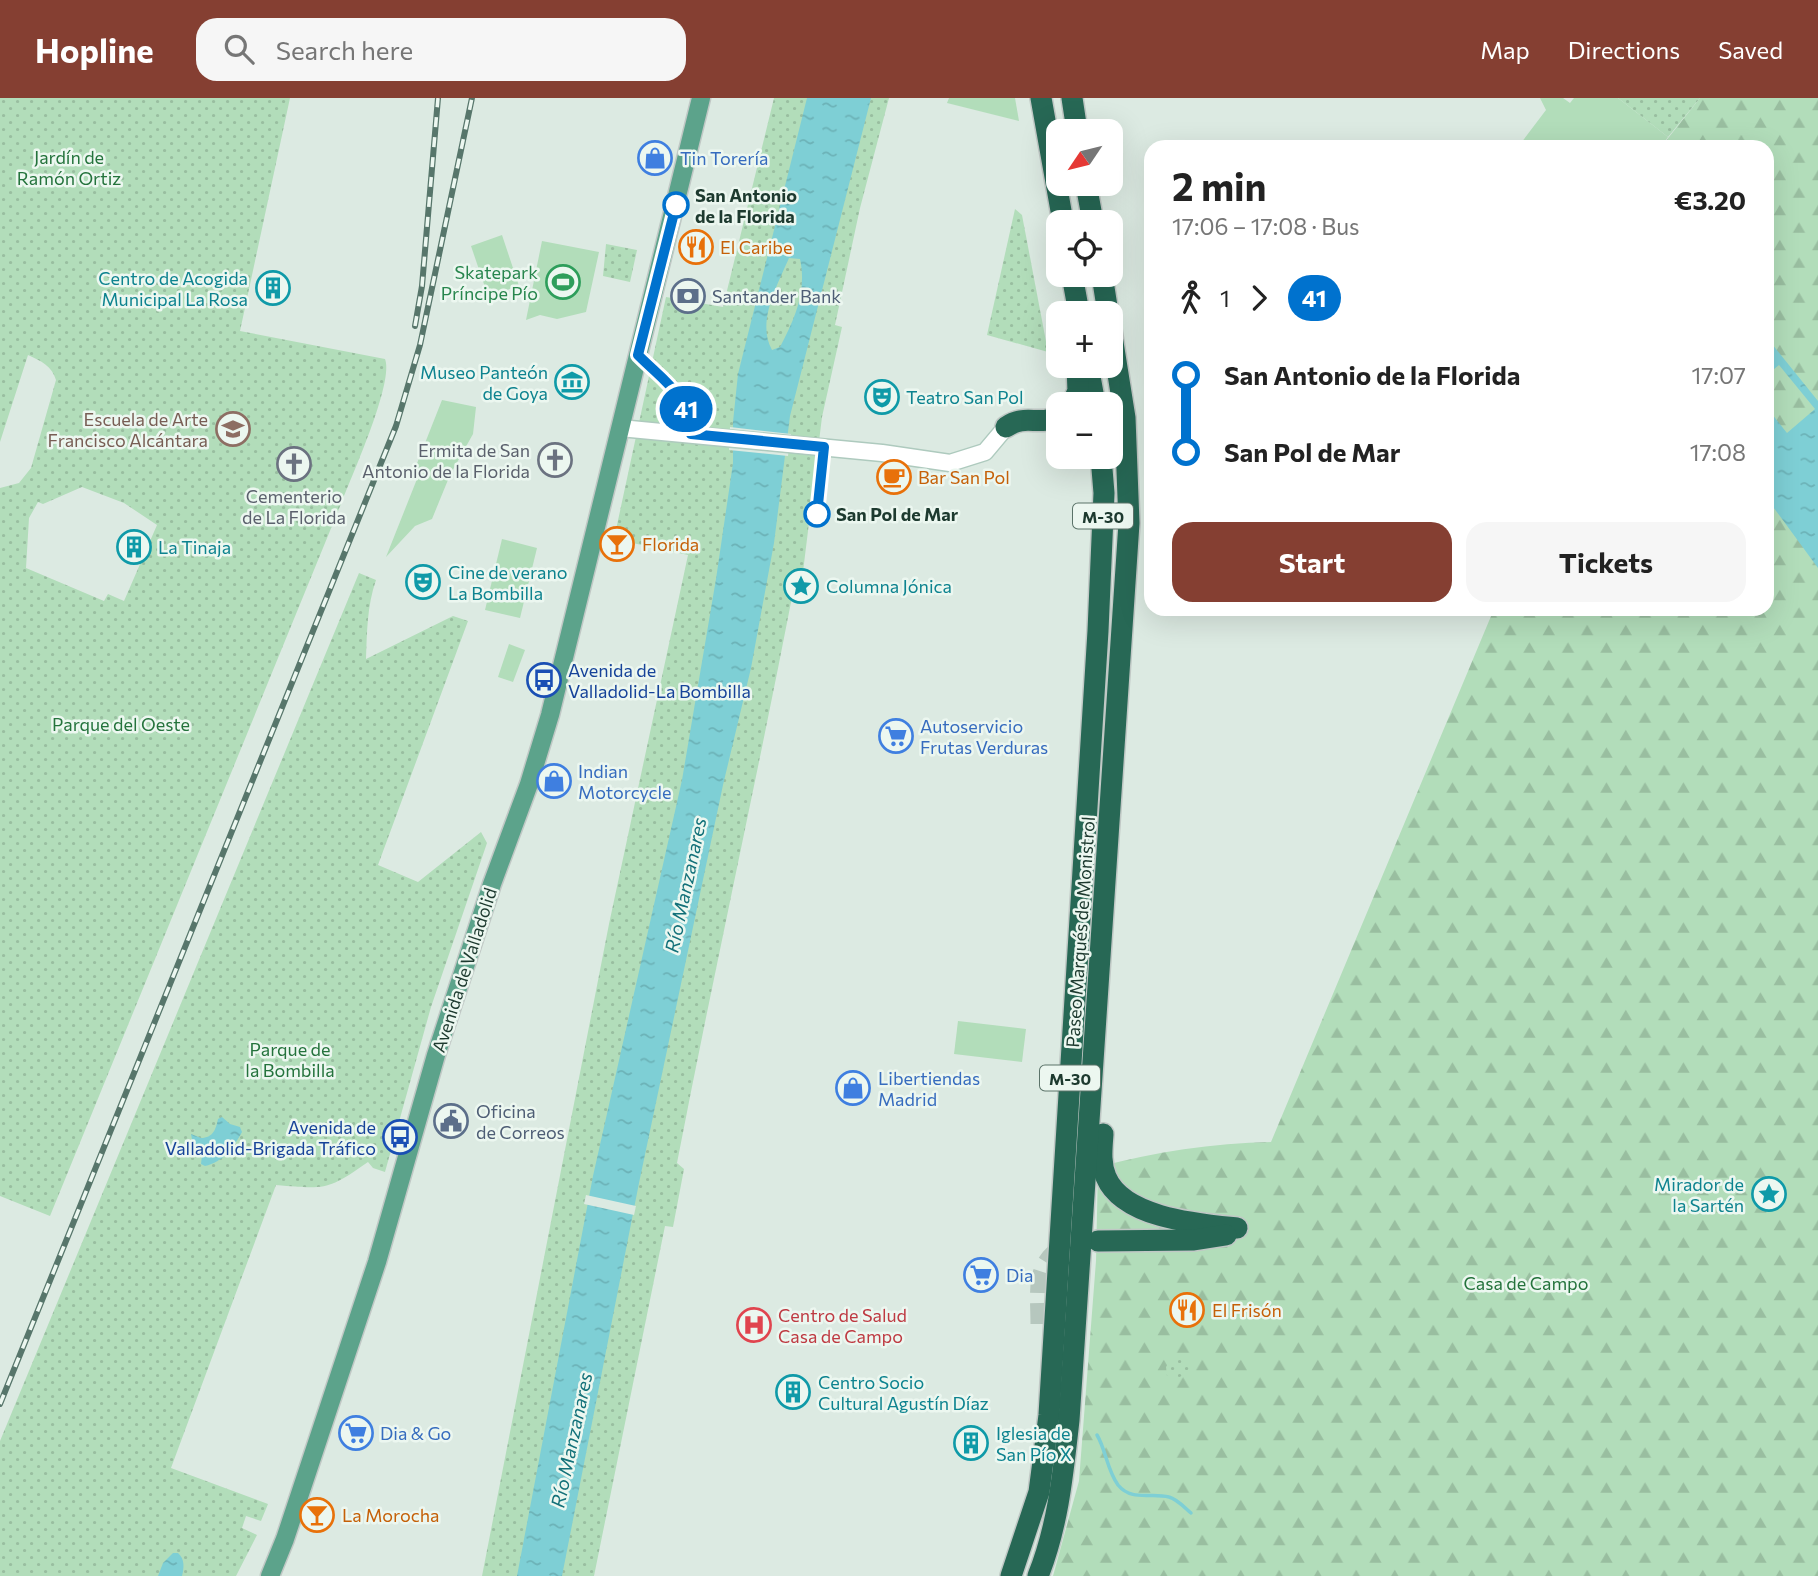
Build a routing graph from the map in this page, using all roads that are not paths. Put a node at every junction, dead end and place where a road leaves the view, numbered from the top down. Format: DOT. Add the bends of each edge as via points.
graph roads {
  1 [pos="701,98"];
  2 [pos="1041,98"];
  3 [pos="1072,98"];
  4 [pos="1075,119"];
  5 [pos="1061,210"];
  6 [pos="1119,378"];
  7 [pos="1046,421"];
  8 [pos="1006,427"];
  9 [pos="620,428"];
  10 [pos="1046,432"];
  11 [pos="1088,469"];
  12 [pos="1102,469"];
  13 [pos="1101,576"];
  14 [pos="1100,976"];
  15 [pos="1098,1241"];
  16 [pos="1041,1324"];
  17 [pos="1030,1521"];
  18 [pos="270,1576"];
  19 [pos="1011,1576"];
  20 [pos="1038,1576"];
  1 -- 9 [label="main road, Avenida de Valladolid"];
  2 -- 5 [label="highway"];
  3 -- 4 [label="highway"];
  6 -- 14 [label="highway, Paseo Marqués de Monistrol / M-30" via="1129,523"];
  7 -- 8 [label="highway" via="1019,419"];
  8 -- 9 [label="street" via="985,452 950,463"];
  8 -- 10 [label="highway"];
  9 -- 18 [label="main road, Avenida de Valladolid" via="529,784 436,1055 377,1262"];
  11 -- 13 [label="highway"];
  12 -- 13 [label="highway, Paseo Marqués de Monistrol / M-30"];
  13 -- 17 [label="highway, Paseo Marqués de Monistrol / M-30" via="1049,1415 1040,1492"];
  14 -- 15 [label="highway" via="1106,1050 1101,1158 1106,1179 1125,1200 1150,1211 1232,1231 1194,1240"];
  14 -- 20 [label="highway, Paseo Marqués de Monistrol / M-30" via="1069,1420 1058,1508"];
  16 -- 17 [label="highway" via="1028,1494"];
  17 -- 19 [label="highway, Paseo Marqués de Monistrol / M-30"];
}
